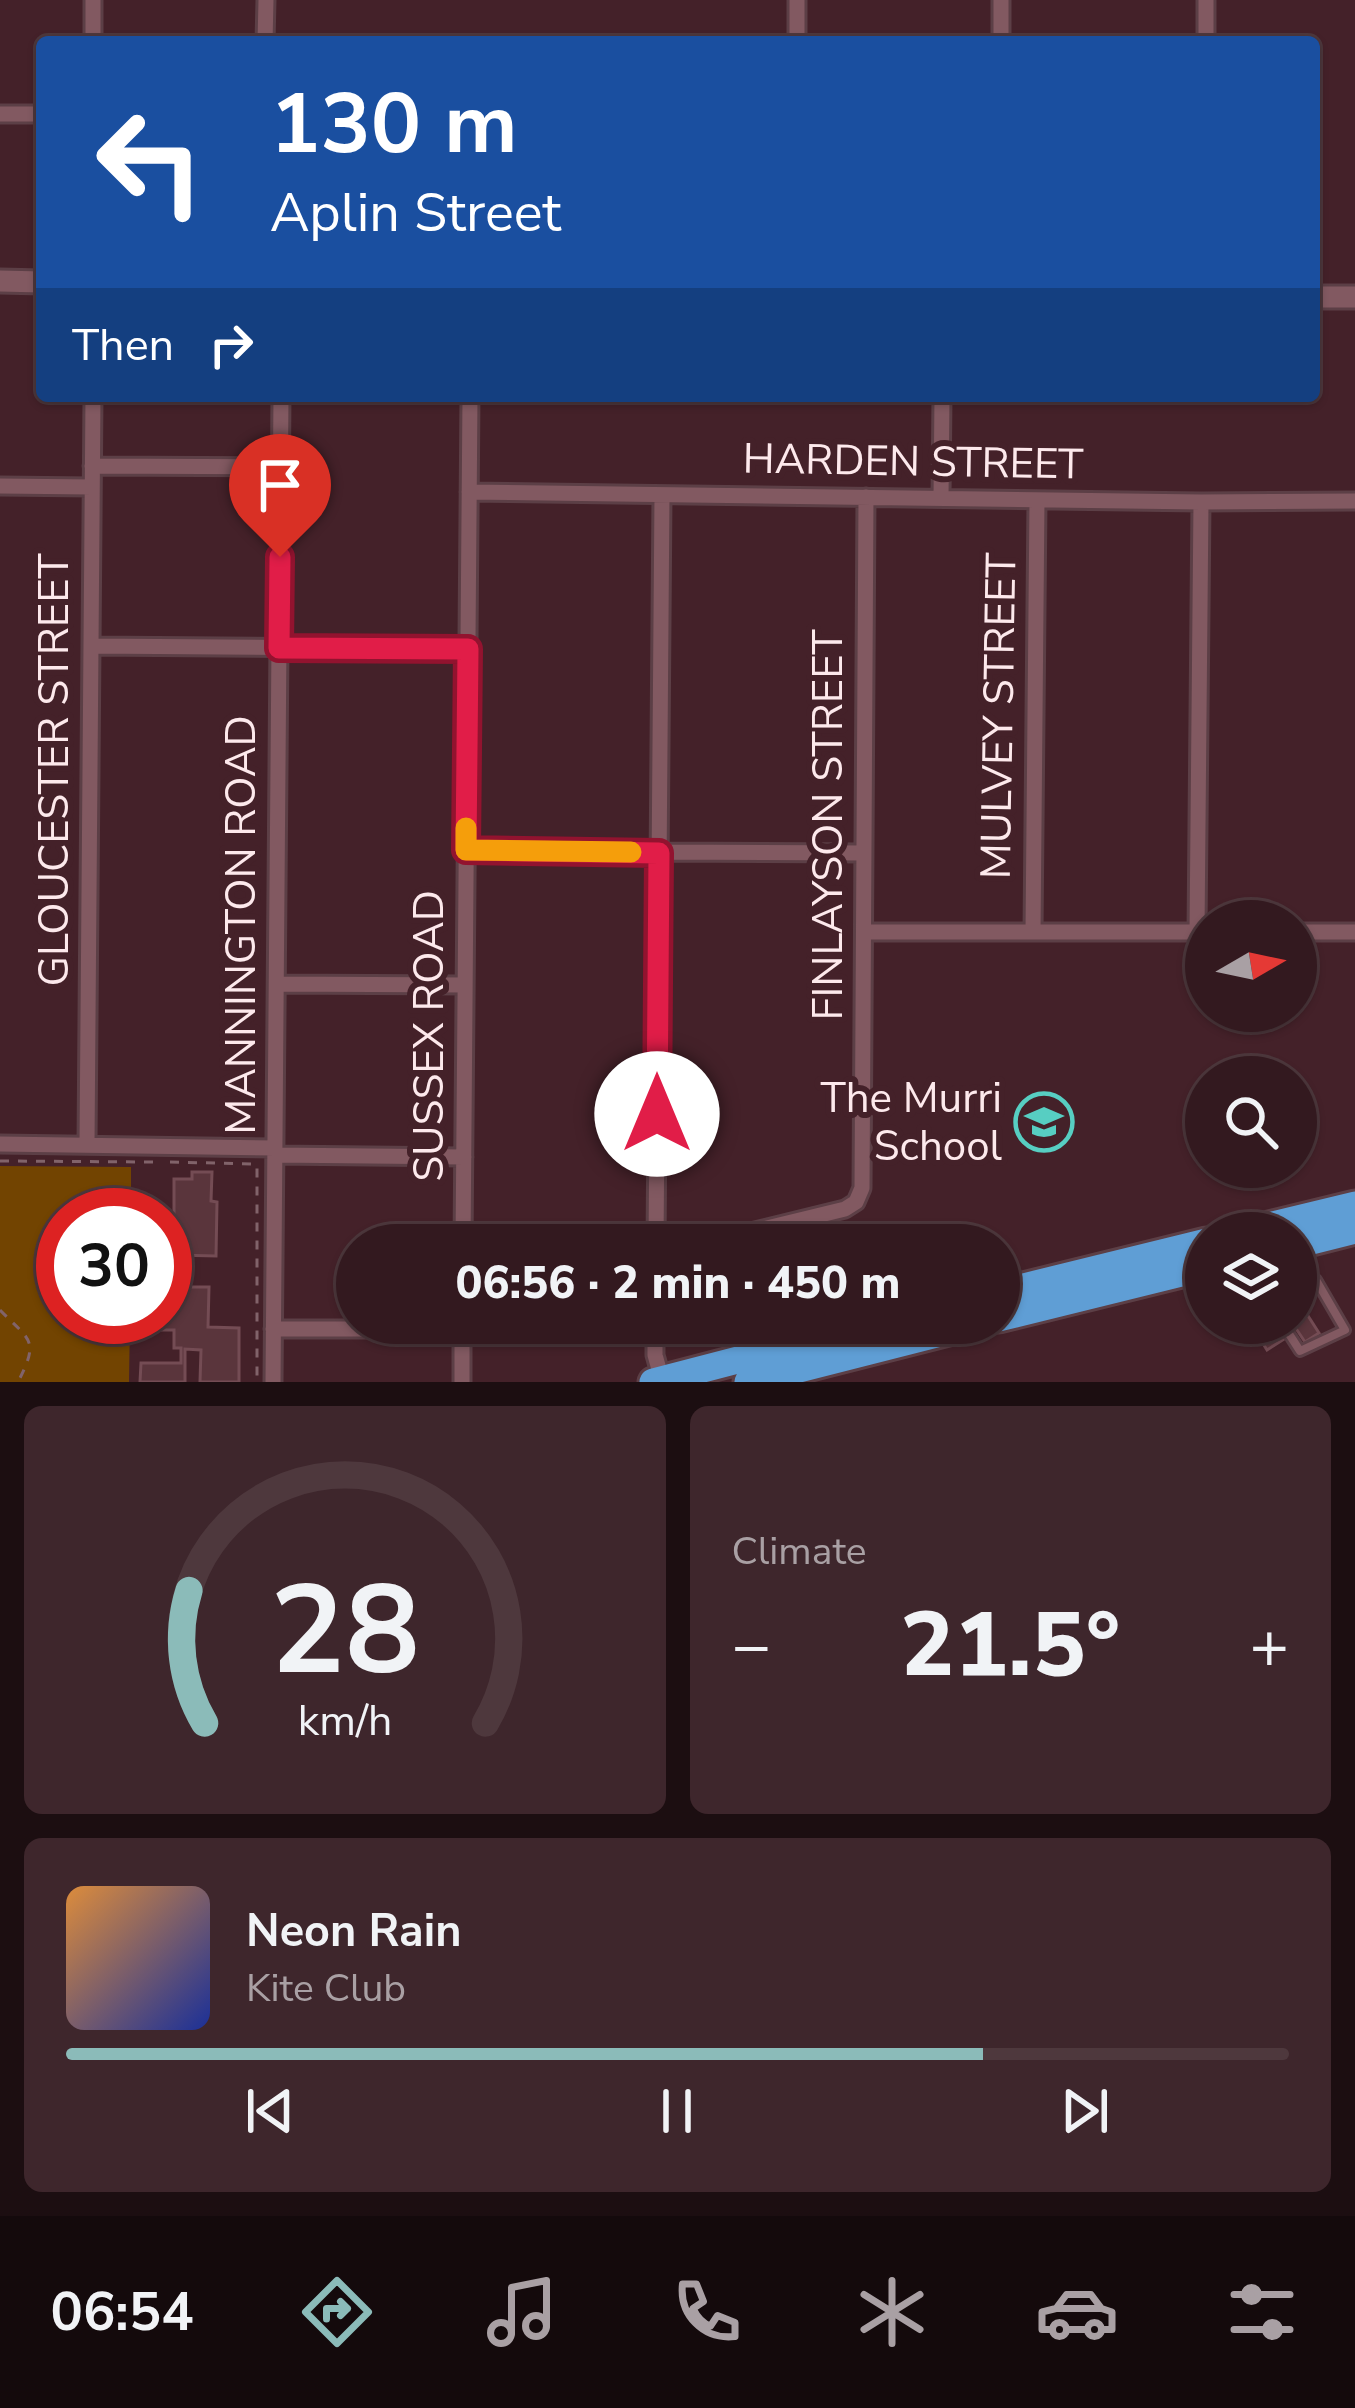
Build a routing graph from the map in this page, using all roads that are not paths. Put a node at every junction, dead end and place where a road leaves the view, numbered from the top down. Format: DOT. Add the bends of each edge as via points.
graph roads {
  1 [pos="93,0"];
  2 [pos="266,0"];
  3 [pos="797,0"];
  4 [pos="1001,0"];
  5 [pos="1206,0"];
  6 [pos="93,36"];
  7 [pos="266,36"];
  8 [pos="797,36"];
  9 [pos="1001,36"];
  10 [pos="1206,36"];
  11 [pos="0,114"];
  12 [pos="36,114"];
  13 [pos="0,281"];
  14 [pos="36,282"];
  15 [pos="1320,297"];
  16 [pos="1355,297"];
  17 [pos="93,402"];
  18 [pos="281,402"];
  19 [pos="470,402"];
  20 [pos="942,402"];
  21 [pos="92,466"];
  22 [pos="281,467"];
  23 [pos="0,486"];
  24 [pos="92,487"];
  25 [pos="469,492"];
  26 [pos="662,495"];
  27 [pos="866,497"];
  28 [pos="941,498"];
  29 [pos="1037,500"];
  30 [pos="1355,501"];
  31 [pos="1201,502"];
  32 [pos="91,646"];
  33 [pos="279,648"];
  34 [pos="468,649"];
  35 [pos="466,850"];
  36 [pos="659,853"];
  37 [pos="864,853"];
  38 [pos="1202,900"];
  39 [pos="864,932"];
  40 [pos="1033,932"];
  41 [pos="1185,932"];
  42 [pos="1317,932"];
  43 [pos="1355,932"];
  44 [pos="278,984"];
  45 [pos="465,985"];
  46 [pos="0,1144"];
  47 [pos="87,1144"];
  48 [pos="275,1151"];
  49 [pos="464,1157"];
  50 [pos="1355,1184"];
  51 [pos="1343,1207"];
  52 [pos="463,1224"];
  53 [pos="656,1224"];
  54 [pos="786,1224"];
  55 [pos="1355,1230"];
  56 [pos="1317,1240"];
  57 [pos="1185,1247"];
  58 [pos="1185,1272"];
  59 [pos="1317,1282"];
  60 [pos="1020,1288"];
  61 [pos="1020,1313"];
  62 [pos="336,1328"];
  63 [pos="272,1329"];
  64 [pos="1317,1343"];
  65 [pos="462,1344"];
  66 [pos="655,1344"];
  67 [pos="800,1344"];
  68 [pos="912,1344"];
  69 [pos="818,1373"];
  70 [pos="658,1381"];
  71 [pos="273,1382"];
  72 [pos="462,1382"];
  73 [pos="748,1382"];
  1 -- 6 [label="street"];
  2 -- 7 [label="street"];
  3 -- 8 [label="street"];
  4 -- 9 [label="street"];
  5 -- 10 [label="street"];
  11 -- 12 [label="street"];
  13 -- 14 [label="street"];
  15 -- 16 [label="street"];
  17 -- 21 [label="street, GLOUCESTER STREET"];
  18 -- 22 [label="street, MANNINGTON ROAD"];
  19 -- 25 [label="street, SUSSEX ROAD"];
  20 -- 28 [label="street"];
  21 -- 22 [label="street"];
  21 -- 24 [label="street, GLOUCESTER STREET"];
  22 -- 33 [label="street, MANNINGTON ROAD"];
  23 -- 24 [label="street"];
  24 -- 32 [label="street, GLOUCESTER STREET"];
  25 -- 26 [label="street, HARDEN STREET"];
  25 -- 34 [label="street, SUSSEX ROAD"];
  26 -- 27 [label="street, HARDEN STREET"];
  26 -- 36 [label="street"];
  27 -- 28 [label="street, HARDEN STREET"];
  27 -- 37 [label="street, FINLAYSON STREET"];
  28 -- 29 [label="street, HARDEN STREET"];
  29 -- 31 [label="street, HARDEN STREET"];
  29 -- 40 [label="street, MULVEY STREET"];
  30 -- 31 [label="street, HARDEN STREET"];
  31 -- 38 [label="street"];
  32 -- 33 [label="street"];
  32 -- 47 [label="street, GLOUCESTER STREET"];
  33 -- 34 [label="street"];
  33 -- 44 [label="street, MANNINGTON ROAD"];
  34 -- 35 [label="street, SUSSEX ROAD"];
  35 -- 36 [label="street"];
  35 -- 45 [label="street, SUSSEX ROAD"];
  36 -- 37 [label="street"];
  36 -- 53 [label="street"];
  37 -- 39 [label="street, FINLAYSON STREET"];
  39 -- 40 [label="street"];
  39 -- 54 [label="street, FINLAYSON STREET" via="862,1188 845,1210"];
  40 -- 41 [label="street"];
  42 -- 43 [label="street"];
  44 -- 45 [label="street"];
  44 -- 48 [label="street, MANNINGTON ROAD"];
  45 -- 49 [label="street, SUSSEX ROAD"];
  46 -- 47 [label="street"];
  47 -- 48 [label="street"];
  48 -- 49 [label="street"];
  48 -- 63 [label="street, MANNINGTON ROAD"];
  49 -- 52 [label="street, SUSSEX ROAD"];
  50 -- 51 [label="highway"];
  55 -- 56 [label="highway"];
  57 -- 60 [label="highway"];
  58 -- 61 [label="highway"];
  59 -- 64 [label="lane" via="1345,1330"];
  62 -- 63 [label="street"];
  63 -- 71 [label="street, MANNINGTON ROAD"];
  65 -- 72 [label="street"];
  66 -- 70 [label="street"];
  67 -- 70 [label="highway"];
  68 -- 69 [label="highway"];
  69 -- 73 [label="highway"];
}
